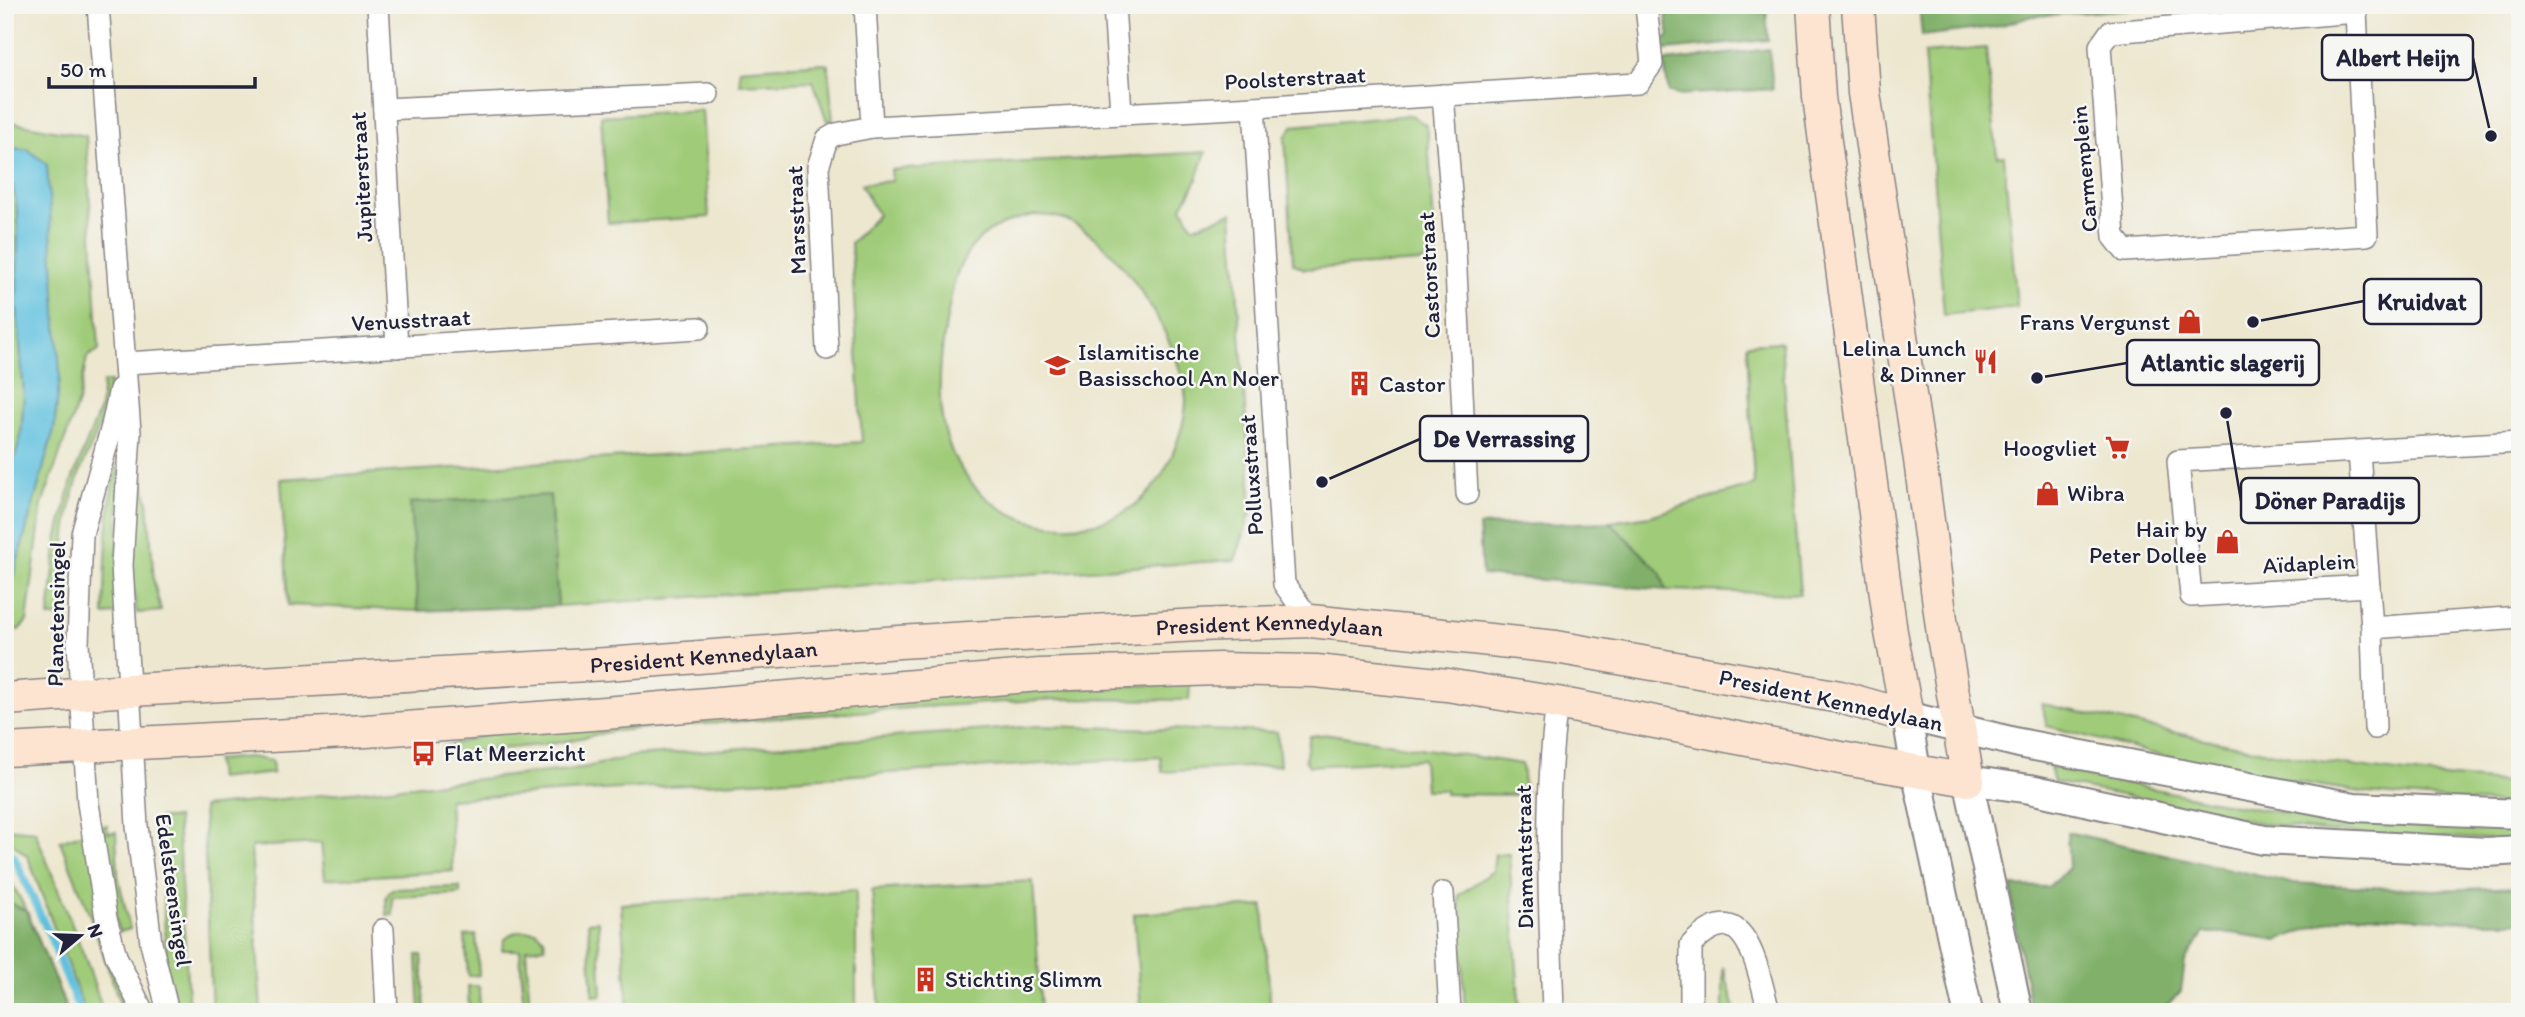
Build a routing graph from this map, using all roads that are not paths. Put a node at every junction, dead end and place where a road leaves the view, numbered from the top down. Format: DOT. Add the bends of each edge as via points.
graph roads {
  1 [pos="98,5"];
  2 [pos="378,5"];
  3 [pos="865,5"];
  4 [pos="1114,5"];
  5 [pos="1646,5"];
  6 [pos="1813,5"];
  7 [pos="1858,5"];
  8 [pos="2356,8"];
  9 [pos="708,94"];
  10 [pos="1443,95"];
  11 [pos="1254,107"];
  12 [pos="384,109"];
  13 [pos="1121,113"];
  14 [pos="872,127"];
  15 [pos="699,328"];
  16 [pos="397,347"];
  17 [pos="827,349"];
  18 [pos="126,363"];
  19 [pos="2520,442"];
  20 [pos="2358,452"];
  21 [pos="1467,494"];
  22 [pos="2369,586"];
  23 [pos="2520,617"];
  24 [pos="1311,621"];
  25 [pos="2372,628"];
  26 [pos="130,690"];
  27 [pos="80,693"];
  28 [pos="5,699"];
  29 [pos="1557,703"];
  30 [pos="1907,716"];
  31 [pos="1958,727"];
  32 [pos="2375,728"];
  33 [pos="132,742"];
  34 [pos="84,745"];
  35 [pos="5,750"];
  36 [pos="1916,771"];
  37 [pos="1968,780"];
  38 [pos="2520,814"];
  39 [pos="2520,850"];
  40 [pos="1443,893"];
  41 [pos="383,930"];
  42 [pos="143,1012"];
  43 [pos="168,1012"];
  44 [pos="387,1012"];
  45 [pos="1450,1012"];
  46 [pos="1553,1012"];
  47 [pos="1691,1012"];
  48 [pos="1769,1012"];
  49 [pos="1968,1012"];
  50 [pos="2018,1012"];
  1 -- 18 [label="street, Planetensingel"];
  2 -- 12 [label="street, Jupiterstraat"];
  3 -- 14 [label="street"];
  4 -- 13 [label="street"];
  5 -- 10 [label="street, Poolsterstraat" via="1652,64 1638,83"];
  6 -- 30 [label="main road" via="1819,97 1891,632"];
  7 -- 31 [label="main road" via="1864,93"];
  8 -- 8 [label="street, Carmenplein" via="2110,32 2099,46 2114,237 2125,251 2367,235"];
  9 -- 12 [label="street"];
  10 -- 11 [label="street, Poolsterstraat"];
  10 -- 21 [label="street, Castorstraat"];
  11 -- 13 [label="street, Poolsterstraat"];
  11 -- 24 [label="street, Polluxstraat" via="1284,584"];
  12 -- 16 [label="street, Jupiterstraat"];
  13 -- 14 [label="street, Poolsterstraat"];
  14 -- 17 [label="street, Marsstraat" via="827,138 818,167"];
  15 -- 16 [label="street, Venusstraat"];
  16 -- 18 [label="street, Venusstraat"];
  18 -- 26 [label="street, Planetensingel" via="130,432 122,565"];
  18 -- 27 [label="street, Planetensingel" via="82,534"];
  19 -- 20 [label="street, Aïdaplein"];
  20 -- 22 [label="street, Aïdaplein"];
  20 -- 22 [label="street, Aïdaplein" via="2178,461 2191,596"];
  22 -- 25 [label="street, Aïdaplein"];
  23 -- 25 [label="street"];
  24 -- 26 [label="main road, President Kennedylaan"];
  24 -- 30 [label="main road, President Kennedylaan" via="1556,647 1840,697"];
  25 -- 32 [label="street, Aïdaplein"];
  26 -- 27 [label="main road, President Kennedylaan"];
  26 -- 33 [label="street, Edelsteensingel"];
  27 -- 28 [label="main road, President Kennedylaan"];
  27 -- 34 [label="street, Planetensingel"];
  29 -- 33 [label="main road, President Kennedylaan" via="1316,671 1200,669 1039,675 366,731"];
  29 -- 36 [label="main road, President Kennedylaan"];
  29 -- 46 [label="street, Diamantstraat" via="1547,825"];
  30 -- 31 [label="street, President Kennedylaan"];
  30 -- 36 [label="street"];
  31 -- 37 [label="main road"];
  31 -- 38 [label="street, President Kennedylaan" via="2019,743 2354,807"];
  33 -- 34 [label="main road, President Kennedylaan"];
  33 -- 43 [label="street, Edelsteensingel" via="151,943"];
  34 -- 35 [label="main road, President Kennedylaan"];
  34 -- 42 [label="street" via="106,918 116,956"];
  36 -- 37 [label="main road, President Kennedylaan"];
  36 -- 49 [label="street"];
  37 -- 39 [label="street, President Kennedylaan" via="2264,840"];
  37 -- 50 [label="street"];
  40 -- 45 [label="street"];
  41 -- 44 [label="street"];
  47 -- 48 [label="street" via="1691,945 1705,930 1724,925 1739,930 1752,950"];
}
